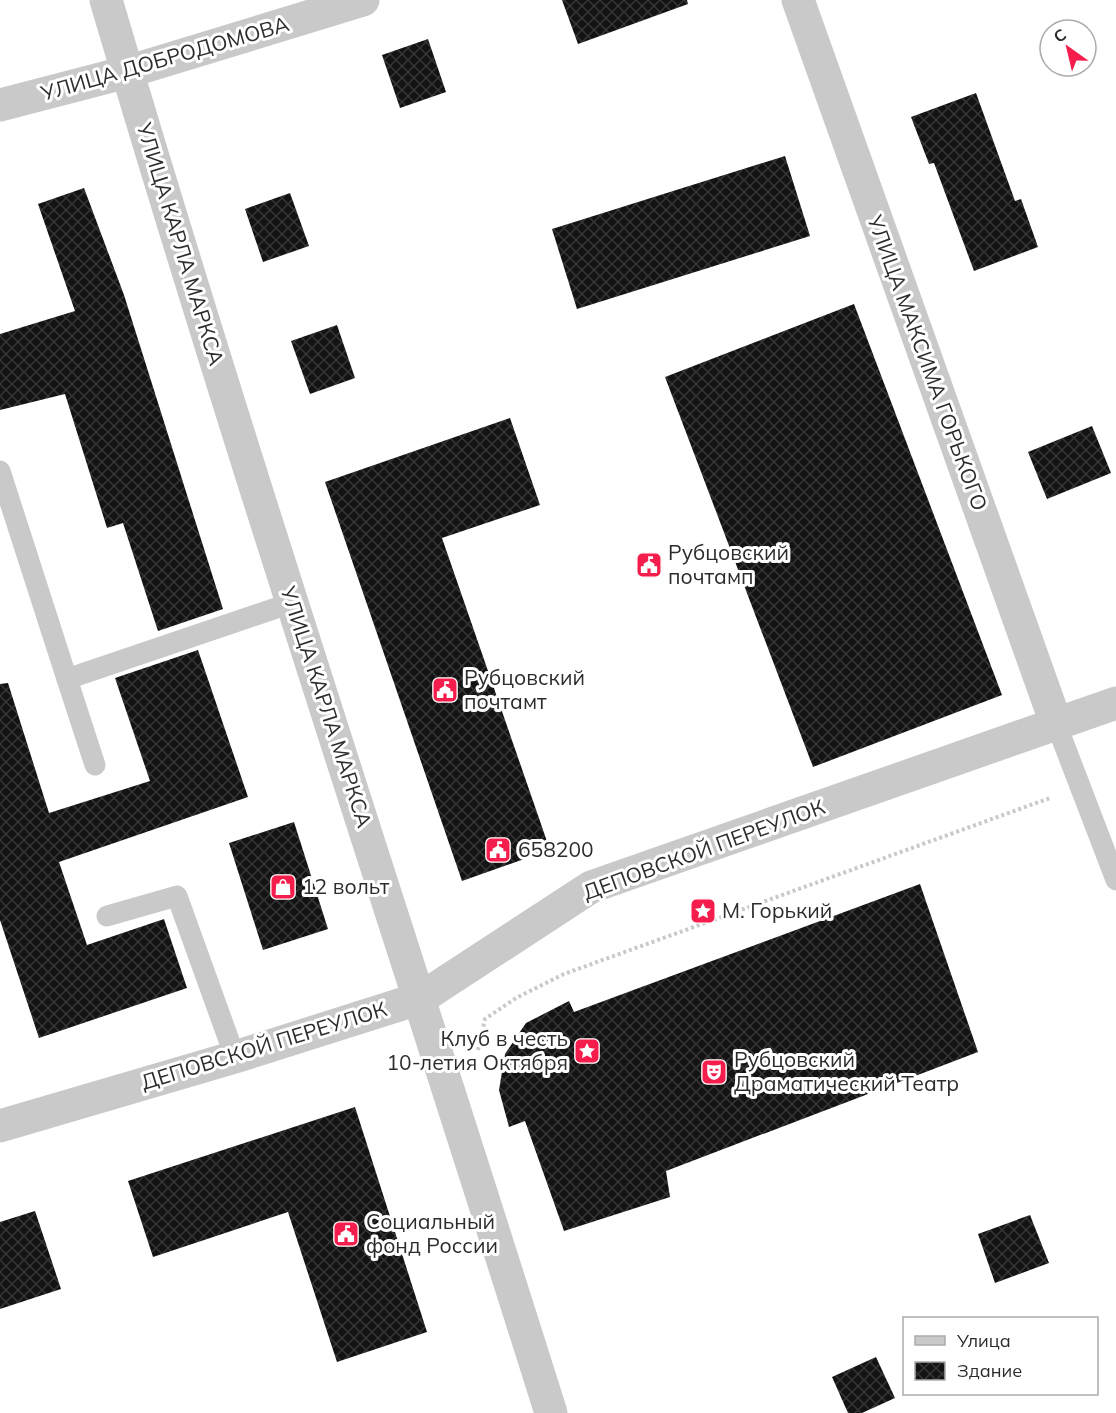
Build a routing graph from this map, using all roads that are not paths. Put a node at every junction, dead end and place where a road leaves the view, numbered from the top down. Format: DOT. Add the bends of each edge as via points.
graph roads {
  1 [pos="106,0"];
  2 [pos="363,0"];
  3 [pos="798,0"];
  4 [pos="127,72"];
  5 [pos="0,105"];
  6 [pos="0,471"];
  7 [pos="291,603"];
  8 [pos="67,679"];
  9 [pos="1116,703"];
  10 [pos="1057,726"];
  11 [pos="95,765"];
  12 [pos="1116,880"];
  13 [pos="107,916"];
  14 [pos="421,998"];
  15 [pos="235,1057"];
  16 [pos="0,1126"];
  17 [pos="551,1413"];
  1 -- 4 [label="street, УЛИЦА КАРЛА МАРКСА"];
  2 -- 4 [label="street, УЛИЦА ДОБРОДОМОВА"];
  3 -- 10 [label="street, УЛИЦА МАКСИМА ГОРЬКОГО"];
  4 -- 5 [label="street, УЛИЦА ДОБРОДОМОВА"];
  4 -- 7 [label="street, УЛИЦА КАРЛА МАРКСА"];
  6 -- 8 [label="lane"];
  7 -- 8 [label="lane"];
  7 -- 14 [label="street, УЛИЦА КАРЛА МАРКСА"];
  8 -- 11 [label="lane"];
  9 -- 10 [label="street, ДЕПОВСКОЙ ПЕРЕУЛОК"];
  10 -- 12 [label="lane"];
  10 -- 14 [label="street, ДЕПОВСКОЙ ПЕРЕУЛОК" via="591,886"];
  13 -- 15 [label="lane" via="177,896"];
  14 -- 15 [label="street, ДЕПОВСКОЙ ПЕРЕУЛОК"];
  14 -- 17 [label="street, УЛИЦА КАРЛА МАРКСА"];
  15 -- 16 [label="street, ДЕПОВСКОЙ ПЕРЕУЛОК"];
}
